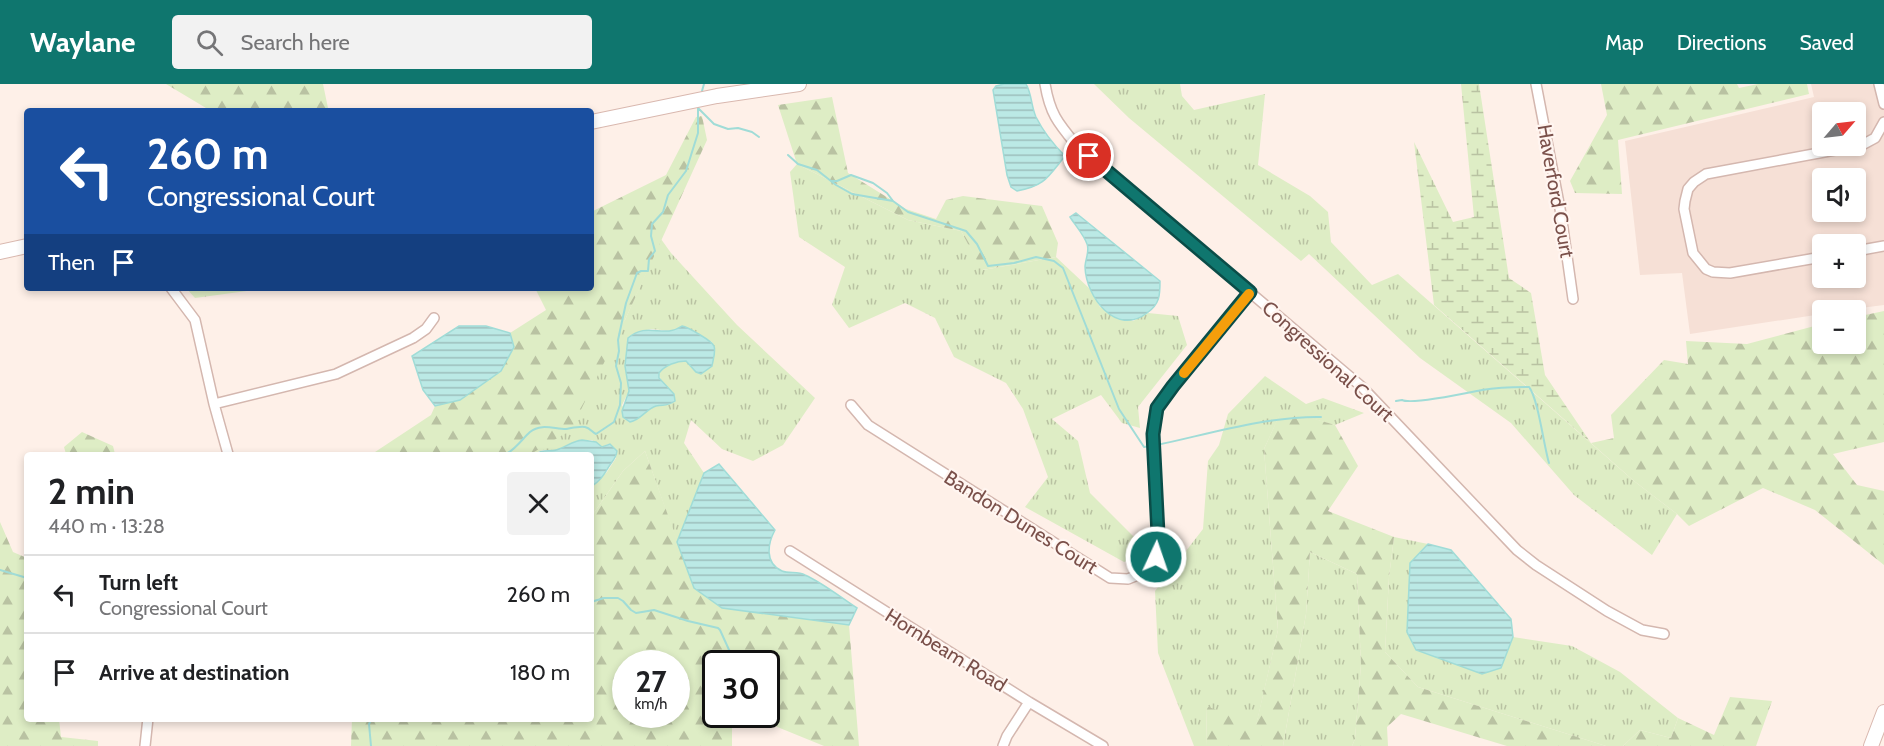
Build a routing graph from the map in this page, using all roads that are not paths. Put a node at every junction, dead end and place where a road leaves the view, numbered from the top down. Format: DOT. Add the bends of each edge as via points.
graph roads {
  1 [pos="799,84"];
  2 [pos="1045,84"];
  3 [pos="1536,84"];
  4 [pos="1879,84"];
  5 [pos="1884,104"];
  6 [pos="594,121"];
  7 [pos="1884,122"];
  8 [pos="1884,246"];
  9 [pos="24,247"];
  10 [pos="1866,249"];
  11 [pos="0,252"];
  12 [pos="1812,259"];
  13 [pos="173,291"];
  14 [pos="1250,292"];
  15 [pos="1574,299"];
  16 [pos="434,318"];
  17 [pos="213,404"];
  18 [pos="851,405"];
  19 [pos="227,452"];
  20 [pos="790,551"];
  21 [pos="1664,634"];
  22 [pos="1029,702"];
  23 [pos="1884,712"];
  24 [pos="148,722"];
  25 [pos="146,746"];
  26 [pos="1003,746"];
  27 [pos="1103,746"];
  28 [pos="1871,746"];
  1 -- 6 [label="main road"];
  2 -- 14 [label="street, Congressional Court" via="1056,120 1077,146"];
  3 -- 15 [label="street, Haverford Court"];
  4 -- 5 [label="street"];
  7 -- 12 [label="street" via="1875,138 1862,145 1706,174 1686,194 1684,209 1691,247 1697,259 1713,272 1730,273"];
  8 -- 10 [label="street"];
  9 -- 11 [label="main road"];
  13 -- 17 [label="street" via="195,320"];
  14 -- 18 [label="street, Bandon Dunes Court" via="1157,408 1153,434 1156,557 1145,572 1128,579 1110,579 868,425"];
  14 -- 21 [label="street, Congressional Court" via="1362,387 1517,550 1607,611 1642,630"];
  16 -- 17 [label="street" via="413,338 336,374"];
  17 -- 19 [label="street"];
  20 -- 22 [label="street, Hornbeam Road"];
  22 -- 26 [label="street"];
  22 -- 27 [label="street, Hornbeam Road"];
  23 -- 28 [label="main road"];
  24 -- 25 [label="street"];
}
